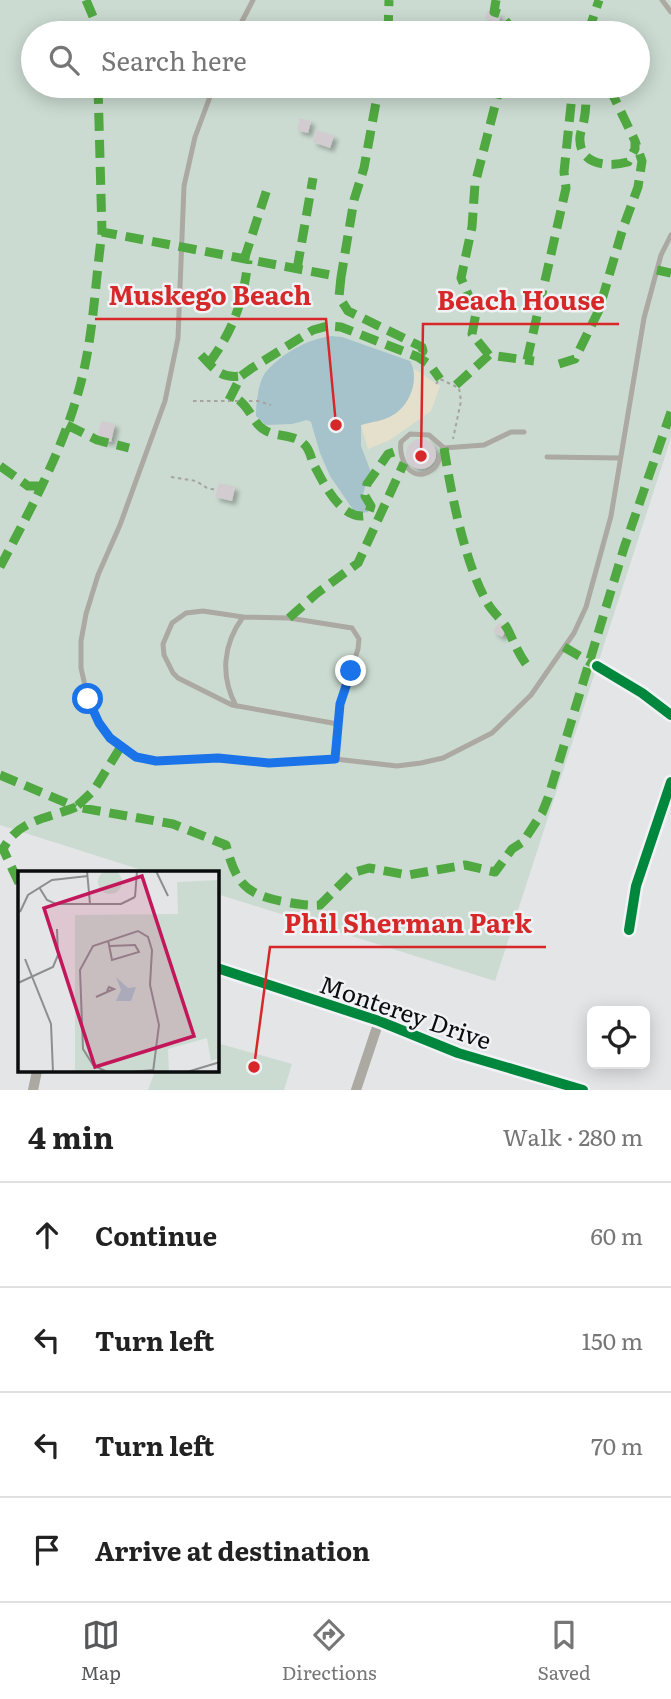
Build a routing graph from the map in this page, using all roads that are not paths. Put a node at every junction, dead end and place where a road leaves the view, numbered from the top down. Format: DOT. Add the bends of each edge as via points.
graph roads {
  1 [pos="253,0"];
  2 [pos="662,0"];
  3 [pos="671,12"];
  4 [pos="242,21"];
  5 [pos="210,98"];
  6 [pos="671,235"];
  7 [pos="524,432"];
  8 [pos="444,448"];
  9 [pos="547,457"];
  10 [pos="620,458"];
  11 [pos="243,617"];
  12 [pos="236,706"];
  13 [pos="338,724"];
  14 [pos="335,759"];
  15 [pos="671,782"];
  16 [pos="629,930"];
  17 [pos="219,969"];
  18 [pos="379,1021"];
  19 [pos="37,1072"];
  20 [pos="33,1090"];
  21 [pos="356,1090"];
  22 [pos="583,1090"];
  1 -- 4 [label="lane"];
  2 -- 3 [label="lane"];
  5 -- 14 [label="lane" via="184,186 178,338 165,401 98,575 81,641 81,668 99,723 115,743 136,757 269,763"];
  6 -- 10 [label="lane" via="644,318"];
  7 -- 8 [label="lane" via="511,432 484,445"];
  8 -- 8 [label="lane" via="429,435 410,434 400,449 410,472 426,472 434,468"];
  9 -- 10 [label="lane"];
  10 -- 14 [label="lane" via="611,516 586,607 574,633 531,695 492,733 443,758 397,766"];
  11 -- 12 [label="lane" via="232,632 226,658 225,678"];
  11 -- 12 [label="lane" via="186,613 172,623 163,644 178,678"];
  11 -- 13 [label="lane" via="289,618 352,628 359,639 358,649"];
  12 -- 13 [label="lane"];
  13 -- 14 [label="lane"];
  15 -- 16 [label="street" via="636,886"];
  17 -- 18 [label="street, Monterey Drive"];
  18 -- 21 [label="street"];
  18 -- 22 [label="street, Monterey Drive" via="458,1053"];
  19 -- 20 [label="street"];
}
